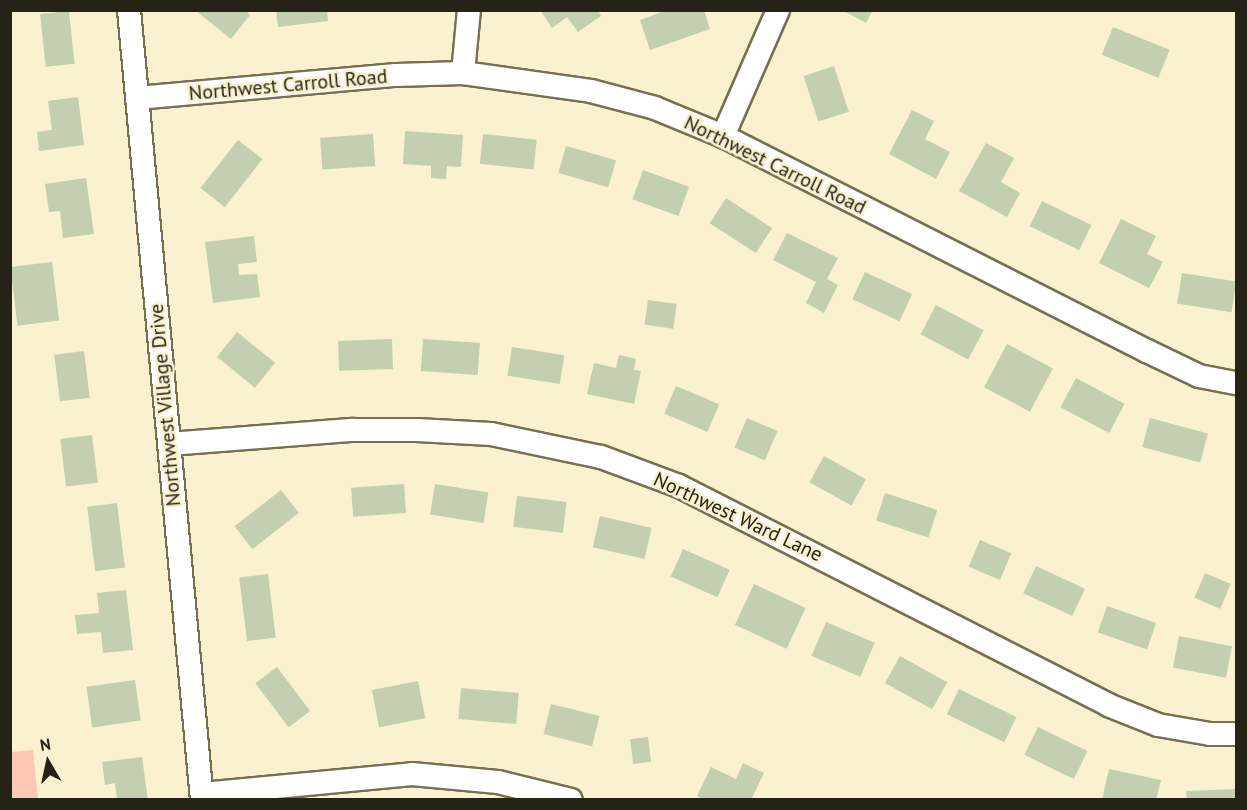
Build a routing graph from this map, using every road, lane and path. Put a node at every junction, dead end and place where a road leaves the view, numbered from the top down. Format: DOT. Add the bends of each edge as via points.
graph roads {
  1 [pos="129,10"];
  2 [pos="468,10"];
  3 [pos="778,10"];
  4 [pos="463,73"];
  5 [pos="137,99"];
  6 [pos="723,136"];
  7 [pos="1236,383"];
  8 [pos="169,444"];
  9 [pos="1236,734"];
  10 [pos="202,797"];
  11 [pos="571,800"];
  1 -- 5 [label="street, Northwest Village Drive"];
  2 -- 4 [label="street"];
  3 -- 6 [label="street"];
  4 -- 5 [label="street, Northwest Carroll Road" via="396,75"];
  4 -- 6 [label="street, Northwest Carroll Road" via="591,90 655,108"];
  5 -- 8 [label="street, Northwest Village Drive"];
  6 -- 7 [label="street, Northwest Carroll Road" via="1147,351 1199,376"];
  8 -- 9 [label="street, Northwest Ward Lane" via="353,430 417,430 491,434 601,457 679,486 1108,705 1158,725"];
  8 -- 10 [label="street, Northwest Village Drive"];
  10 -- 11 [label="street" via="412,774 498,782"];
}
